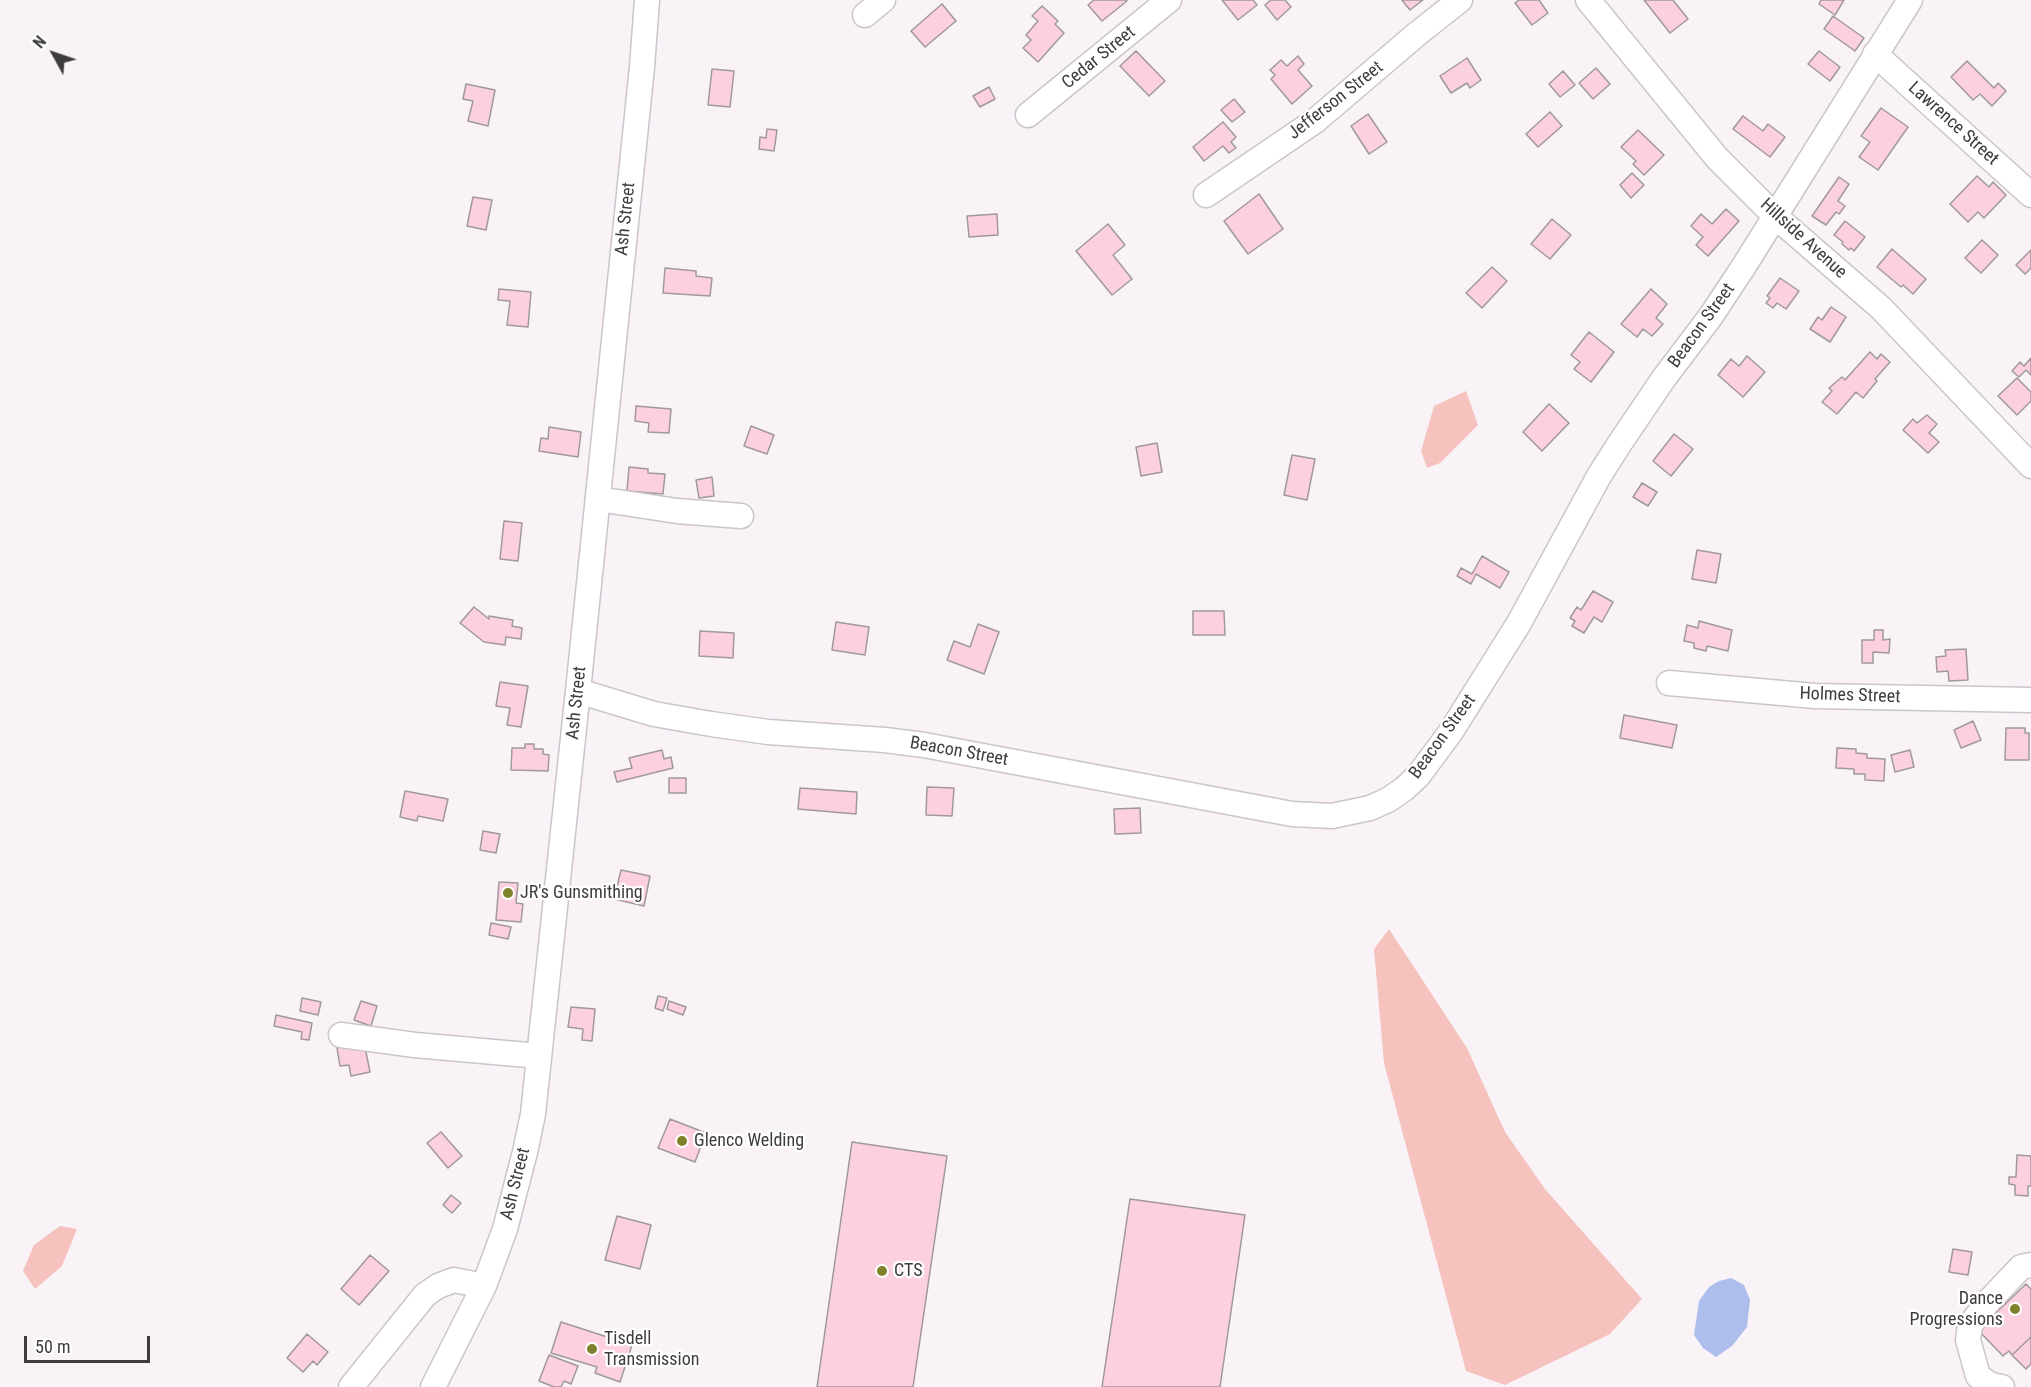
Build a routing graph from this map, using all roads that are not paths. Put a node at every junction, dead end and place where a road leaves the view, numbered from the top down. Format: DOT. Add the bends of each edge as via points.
graph roads {
  1 [pos="647,0"];
  2 [pos="1169,0"];
  3 [pos="1460,0"];
  4 [pos="1588,0"];
  5 [pos="1910,0"];
  6 [pos="1875,54"];
  7 [pos="1028,115"];
  8 [pos="1206,195"];
  9 [pos="2031,195"];
  10 [pos="1776,217"];
  11 [pos="2031,466"];
  12 [pos="598,499"];
  13 [pos="741,516"];
  14 [pos="1669,683"];
  15 [pos="578,691"];
  16 [pos="2031,700"];
  17 [pos="341,1035"];
  18 [pos="539,1056"];
  19 [pos="2031,1265"];
  20 [pos="484,1286"];
  21 [pos="351,1387"];
  22 [pos="433,1387"];
  23 [pos="2002,1387"];
  1 -- 12 [label="street, Ash Street"];
  2 -- 7 [label="street, Cedar Street"];
  3 -- 8 [label="street, Jefferson Street" via="1315,121"];
  4 -- 10 [label="street, Hillside Avenue" via="1717,158"];
  5 -- 6 [label="street, Beacon Street"];
  6 -- 9 [label="street, Lawrence Street"];
  6 -- 10 [label="street, Beacon Street"];
  10 -- 11 [label="street, Hillside Avenue" via="1881,308"];
  10 -- 15 [label="street, Beacon Street" via="1712,316 1620,443 1519,623 1431,761 1388,800 1370,808 1332,816 1292,814 924,745 711,724 654,714"];
  12 -- 13 [label="street"];
  12 -- 15 [label="street, Ash Street"];
  14 -- 16 [label="street, Holmes Street" via="1815,696"];
  15 -- 18 [label="street, Ash Street"];
  17 -- 18 [label="street"];
  18 -- 20 [label="street, Ash Street" via="525,1152 505,1229"];
  19 -- 23 [label="street" via="2021,1267 1970,1325 1968,1340 1978,1376"];
  20 -- 21 [label="street" via="454,1280 425,1295"];
  20 -- 22 [label="street, Ash Street"];
}
